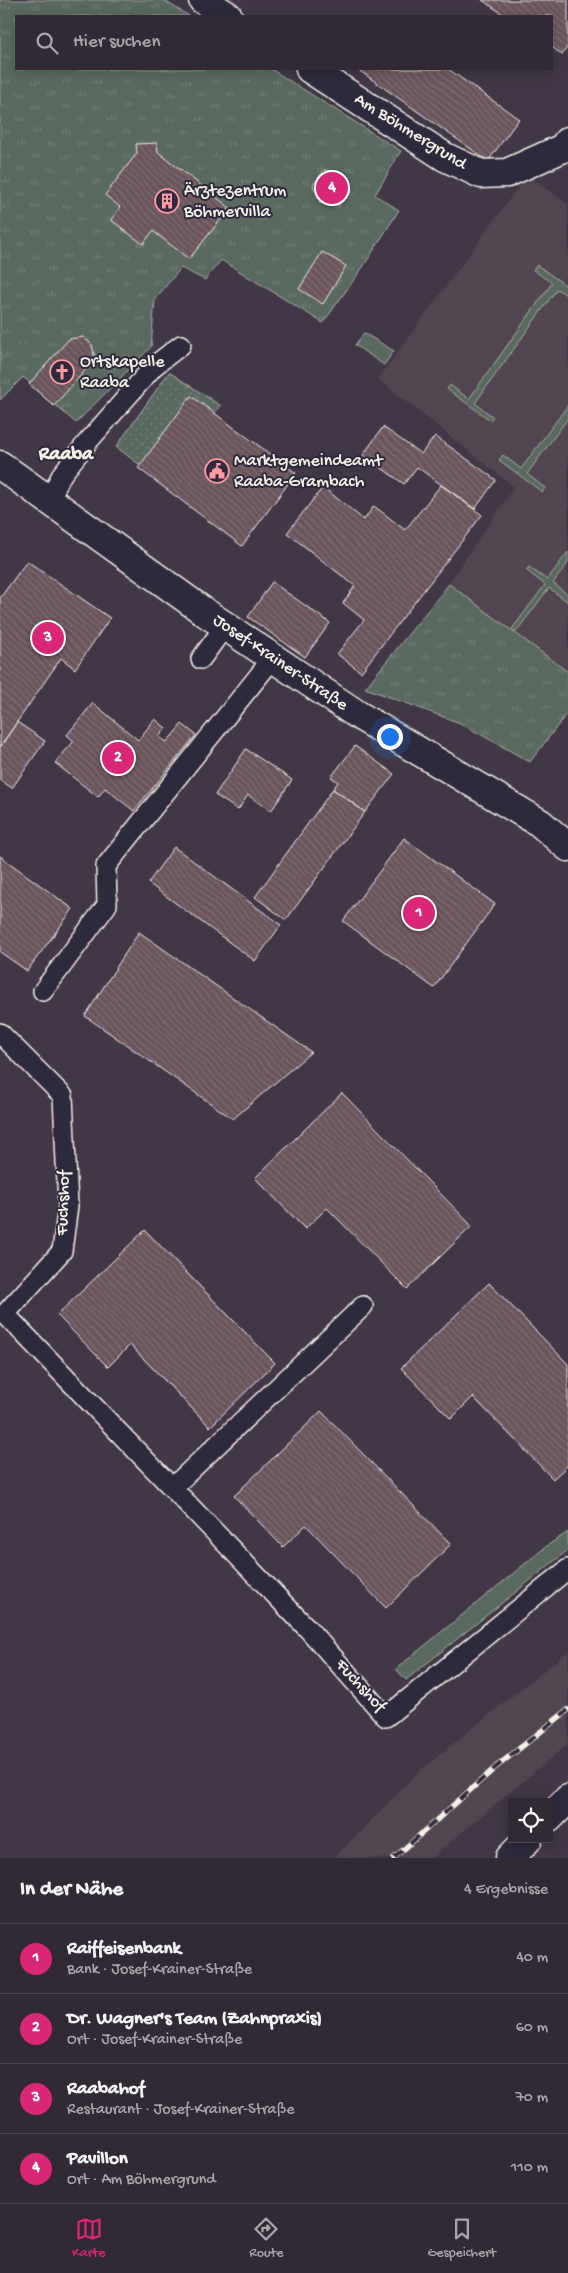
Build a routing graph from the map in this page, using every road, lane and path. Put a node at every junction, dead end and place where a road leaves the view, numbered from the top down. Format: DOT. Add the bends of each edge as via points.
graph roads {
  1 [pos="203,0"];
  2 [pos="226,15"];
  3 [pos="312,70"];
  4 [pos="568,141"];
  5 [pos="181,345"];
  6 [pos="0,465"];
  7 [pos="49,500"];
  8 [pos="225,626"];
  9 [pos="273,658"];
  10 [pos="201,659"];
  11 [pos="568,847"];
  12 [pos="42,991"];
  13 [pos="0,1033"];
  14 [pos="363,1306"];
  15 [pos="172,1488"];
  16 [pos="568,1569"];
  17 [pos="524,1843"];
  18 [pos="510,1858"];
  1 -- 2 [label="main road"];
  3 -- 4 [label="main road, Am Böhmergrund" via="445,157 481,174 507,173 563,148"];
  5 -- 7 [label="lane" via="154,366 92,438 62,474"];
  6 -- 7 [label="main road, Josef-Krainer-Straße"];
  7 -- 8 [label="main road, Josef-Krainer-Straße"];
  8 -- 9 [label="main road, Josef-Krainer-Straße"];
  8 -- 10 [label="lane"];
  9 -- 11 [label="main road, Josef-Krainer-Straße" via="358,716 540,823"];
  9 -- 12 [label="lane" via="106,866 107,905"];
  13 -- 15 [label="lane, Fuchshof" via="63,1096 68,1206 62,1251 4,1314"];
  14 -- 15 [label="lane"];
  15 -- 16 [label="lane, Fuchshof" via="308,1629 386,1717"];
  17 -- 18 [label="main road"];
}
